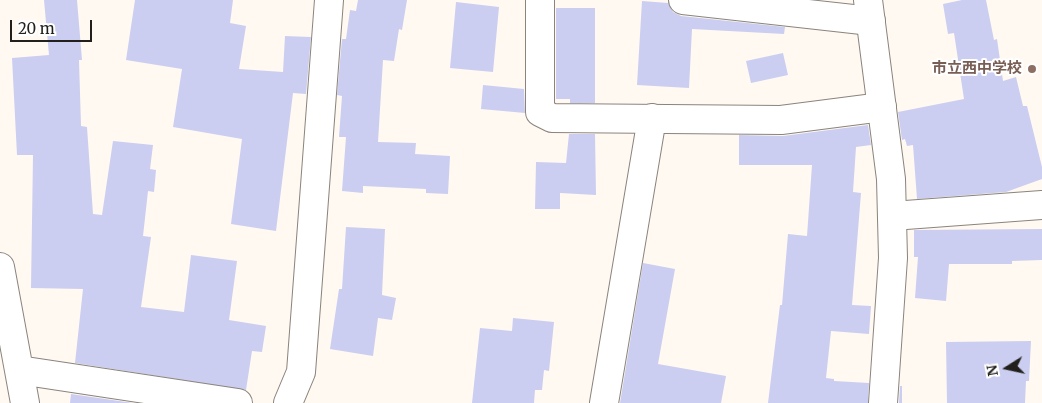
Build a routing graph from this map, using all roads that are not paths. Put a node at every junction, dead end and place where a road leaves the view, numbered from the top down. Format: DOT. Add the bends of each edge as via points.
graph roads {
  1 [pos="329,0"];
  2 [pos="540,0"];
  3 [pos="682,0"];
  4 [pos="869,11"];
  5 [pos="882,107"];
  6 [pos="652,118"];
  7 [pos="1042,205"];
  8 [pos="892,216"];
  9 [pos="0,267"];
  10 [pos="19,370"];
  11 [pos="25,403"];
  12 [pos="238,403"];
  13 [pos="288,403"];
  14 [pos="604,403"];
  15 [pos="883,403"];
  1 -- 13 [label="street" via="301,372"];
  2 -- 6 [label="street" via="540,112 552,118"];
  3 -- 4 [label="street"];
  4 -- 5 [label="street"];
  5 -- 6 [label="street" via="781,120"];
  5 -- 8 [label="street"];
  6 -- 14 [label="street"];
  7 -- 8 [label="street"];
  8 -- 15 [label="street" via="893,258"];
  9 -- 10 [label="street"];
  10 -- 11 [label="street"];
  10 -- 12 [label="street"];
}
